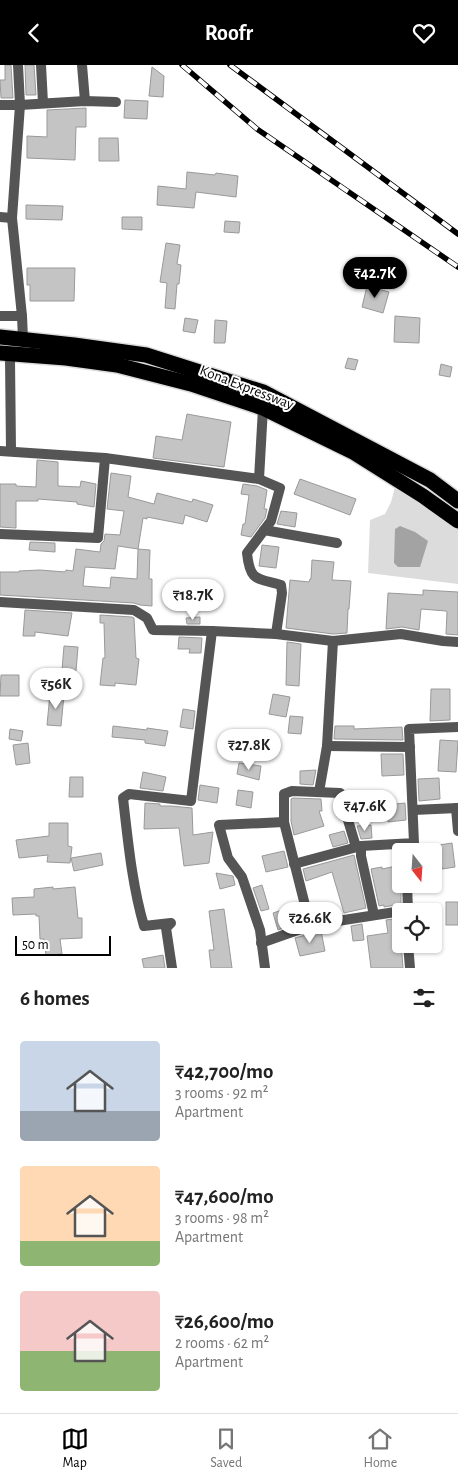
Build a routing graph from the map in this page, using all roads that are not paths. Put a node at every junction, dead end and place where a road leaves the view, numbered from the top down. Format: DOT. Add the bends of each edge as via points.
graph roads {
  1 [pos="18,65"];
  2 [pos="41,65"];
  3 [pos="82,65"];
  4 [pos="85,101"];
  5 [pos="116,102"];
  6 [pos="43,103"];
  7 [pos="0,105"];
  8 [pos="20,105"];
  9 [pos="0,217"];
  10 [pos="12,218"];
  11 [pos="22,316"];
  12 [pos="0,317"];
  13 [pos="0,337"];
  14 [pos="23,339"];
  15 [pos="5,356"];
  16 [pos="263,408"];
  17 [pos="0,451"];
  18 [pos="11,451"];
  19 [pos="104,458"];
  20 [pos="259,479"];
  21 [pos="458,501"];
  22 [pos="458,521"];
  23 [pos="264,530"];
  24 [pos="0,533"];
  25 [pos="337,543"];
  26 [pos="0,602"];
  27 [pos="212,631"];
  28 [pos="276,634"];
  29 [pos="333,641"];
  30 [pos="458,642"];
  31 [pos="458,727"];
  32 [pos="327,746"];
  33 [pos="410,747"];
  34 [pos="319,792"];
  35 [pos="457,808"];
  36 [pos="413,810"];
  37 [pos="284,822"];
  38 [pos="458,831"];
  39 [pos="414,843"];
  40 [pos="392,845"];
  41 [pos="359,847"];
  42 [pos="294,864"];
  43 [pos="392,913"];
  44 [pos="374,915"];
  45 [pos="312,925"];
  46 [pos="261,943"];
  47 [pos="409,953"];
  48 [pos="172,968"];
  49 [pos="265,968"];
  50 [pos="410,968"];
  1 -- 8 [label="street"];
  2 -- 6 [label="street"];
  3 -- 4 [label="street"];
  4 -- 5 [label="street"];
  4 -- 6 [label="street"];
  6 -- 8 [label="street"];
  7 -- 8 [label="street"];
  8 -- 10 [label="street"];
  9 -- 10 [label="street"];
  10 -- 11 [label="street"];
  11 -- 12 [label="street"];
  11 -- 14 [label="street"];
  13 -- 14 [label="highway, Kona Expressway"];
  14 -- 21 [label="highway, Kona Expressway" via="146,355 263,392 430,480"];
  15 -- 16 [label="highway, Kona Expressway" via="66,358 117,365 191,384"];
  15 -- 18 [label="street"];
  16 -- 20 [label="street"];
  16 -- 22 [label="highway, Kona Expressway" via="353,452"];
  17 -- 18 [label="street"];
  18 -- 19 [label="street"];
  19 -- 20 [label="street"];
  19 -- 24 [label="street" via="98,538"];
  20 -- 23 [label="street" via="280,487 271,521"];
  23 -- 25 [label="street"];
  23 -- 28 [label="street" via="247,553 249,568 259,579 282,585"];
  26 -- 27 [label="street" via="134,610 147,619 153,630"];
  27 -- 28 [label="street"];
  27 -- 48 [label="street" via="191,801 129,794 123,798 144,926 171,923 166,928"];
  28 -- 29 [label="street"];
  29 -- 30 [label="street" via="401,634"];
  29 -- 32 [label="street"];
  31 -- 33 [label="street" via="409,729"];
  32 -- 33 [label="street"];
  32 -- 34 [label="street"];
  33 -- 36 [label="street"];
  34 -- 37 [label="street" via="292,791 284,794"];
  34 -- 41 [label="street" via="340,793"];
  35 -- 36 [label="street"];
  35 -- 38 [label="street"];
  36 -- 39 [label="street"];
  37 -- 42 [label="street"];
  37 -- 46 [label="street" via="220,825 228,858 242,877 260,930"];
  40 -- 41 [label="street"];
  41 -- 42 [label="street"];
  41 -- 44 [label="street"];
  42 -- 45 [label="street"];
  43 -- 44 [label="street"];
  44 -- 45 [label="street"];
  45 -- 46 [label="street"];
  46 -- 49 [label="street"];
  47 -- 50 [label="street"];
}
